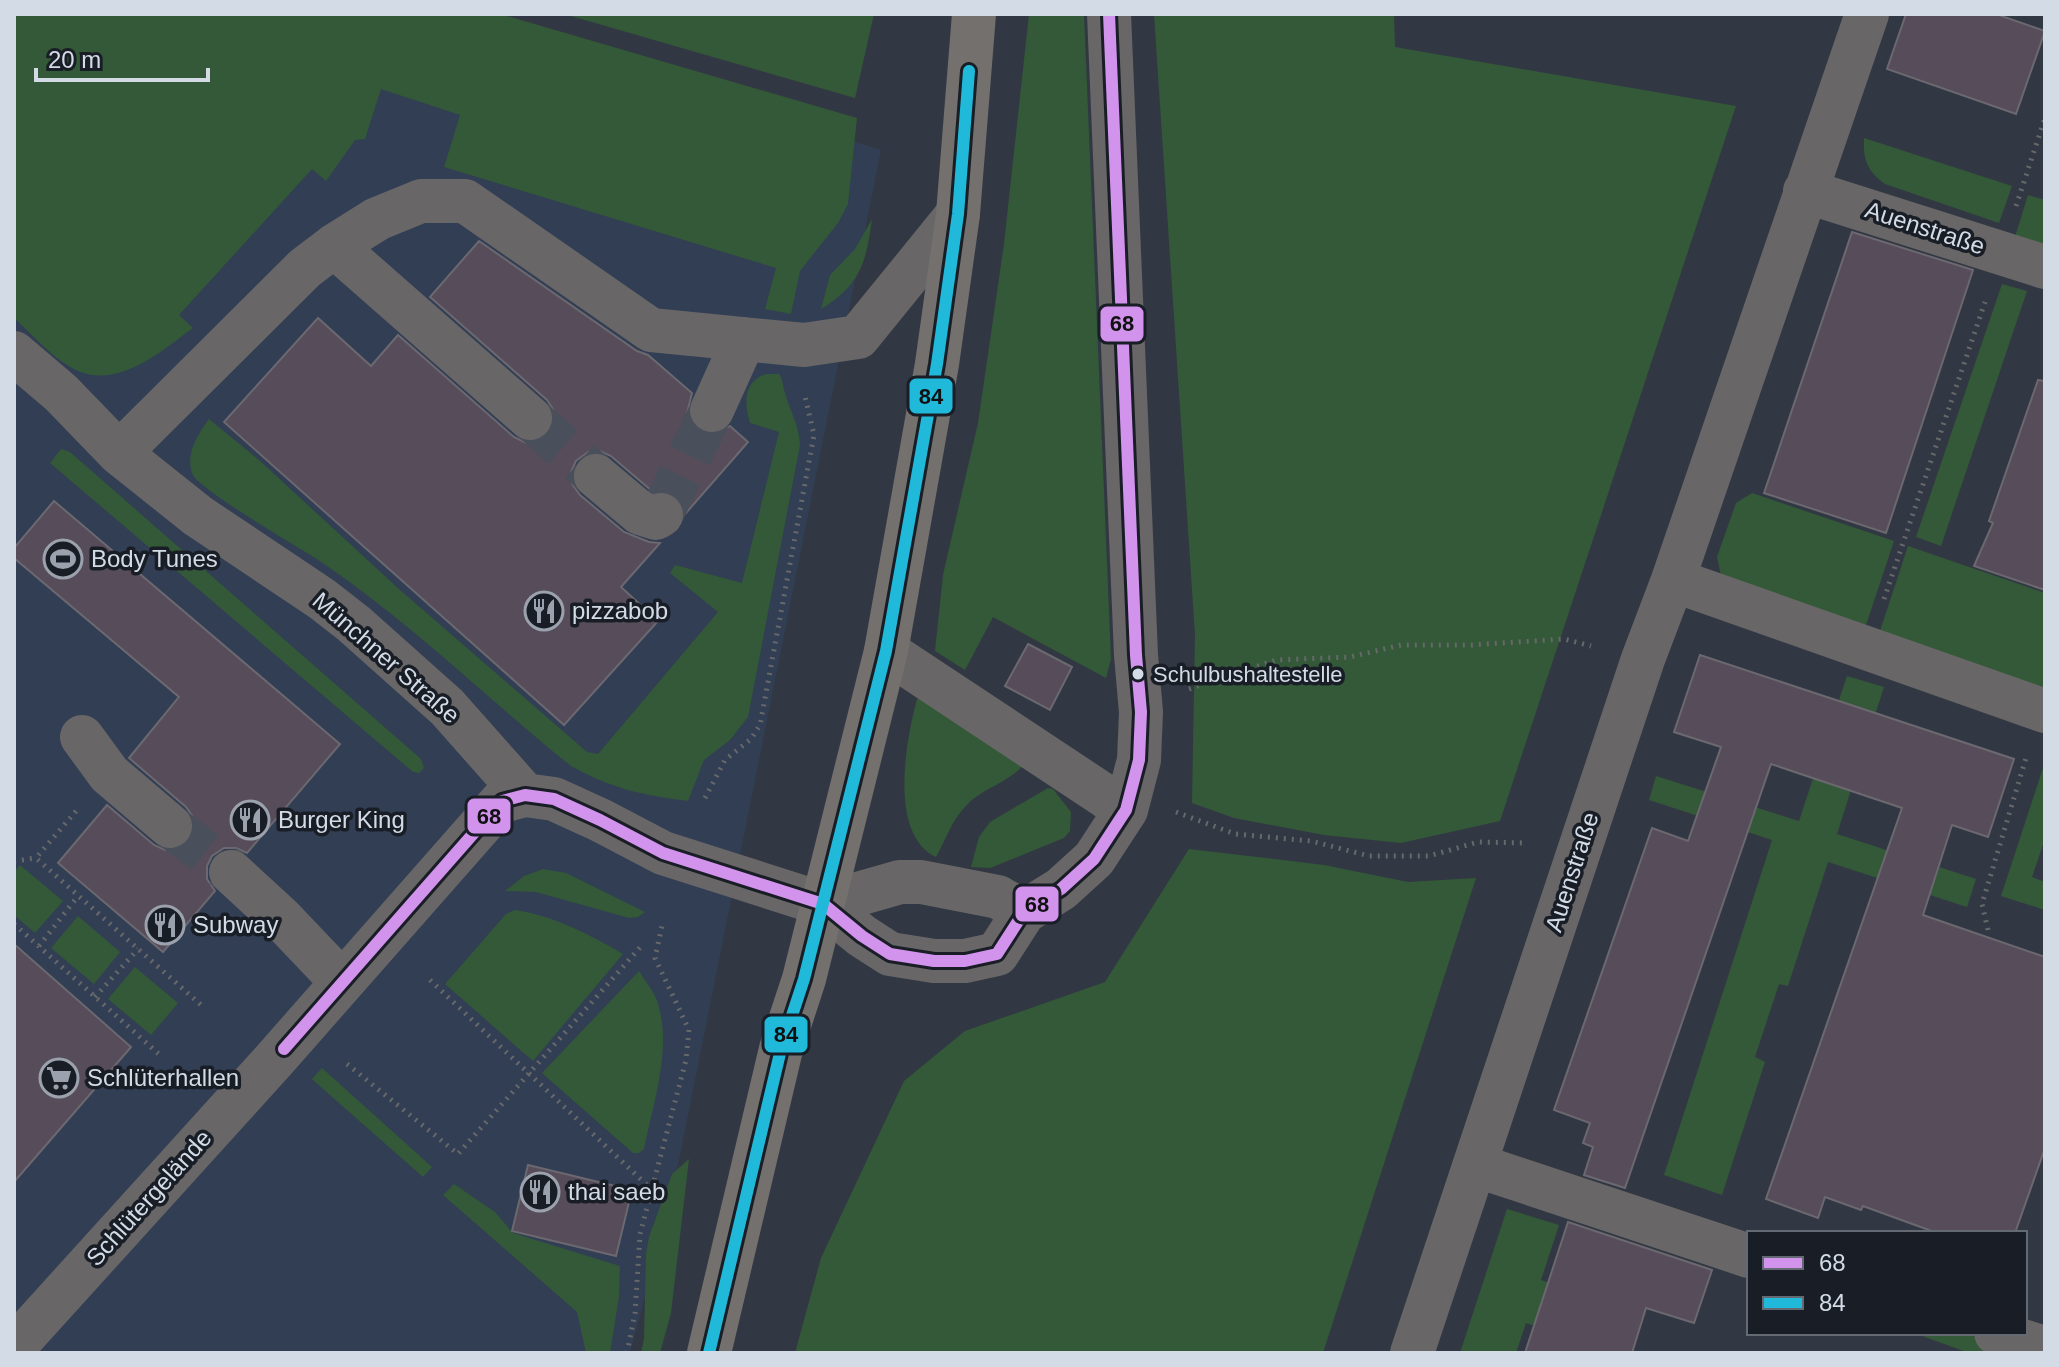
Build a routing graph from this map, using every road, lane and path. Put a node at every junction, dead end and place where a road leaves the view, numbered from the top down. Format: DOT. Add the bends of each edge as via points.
graph roads {
  1 [pos="974,14"];
  2 [pos="1109,14"];
  3 [pos="1867,14"];
  4 [pos="2045,118"];
  5 [pos="1805,191"];
  6 [pos="958,214"];
  7 [pos="2013,215"];
  8 [pos="334,246"];
  9 [pos="2045,267"];
  10 [pos="1985,301"];
  11 [pos="744,339"];
  12 [pos="14,353"];
  13 [pos="803,364"];
  14 [pos="712,410"];
  15 [pos="530,418"];
  16 [pos="119,453"];
  17 [pos="596,476"];
  18 [pos="661,515"];
  19 [pos="1673,580"];
  20 [pos="1868,648"];
  21 [pos="886,651"];
  22 [pos="1643,659"];
  23 [pos="1183,690"];
  24 [pos="2043,710"];
  25 [pos="82,737"];
  26 [pos="109,774"];
  27 [pos="525,795"];
  28 [pos="705,798"];
  29 [pos="1145,809"];
  30 [pos="170,826"];
  31 [pos="36,858"];
  32 [pos="14,861"];
  33 [pos="1575,864"];
  34 [pos="231,872"];
  35 [pos="78,896"];
  36 [pos="823,904"];
  37 [pos="1024,912"];
  38 [pos="14,924"];
  39 [pos="662,926"];
  40 [pos="1988,930"];
  41 [pos="643,944"];
  42 [pos="39,946"];
  43 [pos="138,949"];
  44 [pos="430,980"];
  45 [pos="342,982"];
  46 [pos="95,997"];
  47 [pos="201,1005"];
  48 [pos="161,1056"];
  49 [pos="347,1064"];
  50 [pos="530,1073"];
  51 [pos="1475,1165"];
  52 [pos="651,1189"];
  53 [pos="1747,1255"];
  54 [pos="2003,1335"];
  55 [pos="14,1347"];
  56 [pos="2045,1348"];
  57 [pos="627,1353"];
  58 [pos="709,1353"];
  59 [pos="1412,1353"];
  1 -- 6 [label="main road"];
  2 -- 29 [label="street"];
  3 -- 5 [label="street, Auenstraße"];
  4 -- 7 [label="path"];
  5 -- 9 [label="street, Auenstraße"];
  5 -- 19 [label="street, Auenstraße"];
  6 -- 13 [label="street" via="858,337"];
  6 -- 21 [label="main road"];
  8 -- 11 [label="street" via="377,219 421,201 465,201 651,330"];
  8 -- 15 [label="street"];
  8 -- 16 [label="street" via="305,268"];
  10 -- 20 [label="path"];
  11 -- 13 [label="street"];
  11 -- 14 [label="street"];
  12 -- 16 [label="street, Münchner Straße"];
  13 -- 28 [label="path" via="814,435 760,725 725,760"];
  16 -- 27 [label="street, Münchner Straße" via="198,516 354,624 447,707"];
  17 -- 18 [label="street" via="640,513"];
  19 -- 20 [label="street"];
  19 -- 22 [label="street, Auenstraße"];
  20 -- 24 [label="street"];
  21 -- 29 [label="street"];
  21 -- 36 [label="main road"];
  22 -- 23 [label="path" via="1564,639 1401,645 1350,657 1276,660"];
  22 -- 33 [label="street, Auenstraße"];
  24 -- 40 [label="path" via="1982,904"];
  25 -- 26 [label="street"];
  26 -- 30 [label="street"];
  26 -- 31 [label="path"];
  27 -- 36 [label="street" via="554,799 684,861"];
  27 -- 45 [label="street" via="502,801"];
  29 -- 33 [label="path" via="1235,834 1311,841 1369,856 1429,856 1478,842 1526,842"];
  29 -- 37 [label="street" via="1061,889"];
  31 -- 32 [label="path"];
  31 -- 35 [label="path"];
  33 -- 51 [label="street, Auenstraße"];
  34 -- 45 [label="street"];
  35 -- 42 [label="path"];
  35 -- 43 [label="path"];
  36 -- 37 [label="street" via="890,884 921,882 998,897"];
  36 -- 37 [label="street" via="890,954 934,961 997,954"];
  36 -- 58 [label="main road" via="781,1049"];
  38 -- 42 [label="path"];
  39 -- 52 [label="path" via="655,958 689,1030 686,1060"];
  41 -- 50 [label="path"];
  42 -- 46 [label="path"];
  43 -- 46 [label="path"];
  43 -- 47 [label="path"];
  44 -- 50 [label="path"];
  45 -- 55 [label="street, Schlütergelände"];
  46 -- 48 [label="path"];
  49 -- 50 [label="path" via="458,1154"];
  50 -- 52 [label="path"];
  51 -- 53 [label="street"];
  51 -- 59 [label="street, Auenstraße"];
  52 -- 57 [label="path" via="640,1234"];
  54 -- 56 [label="street"];
}
